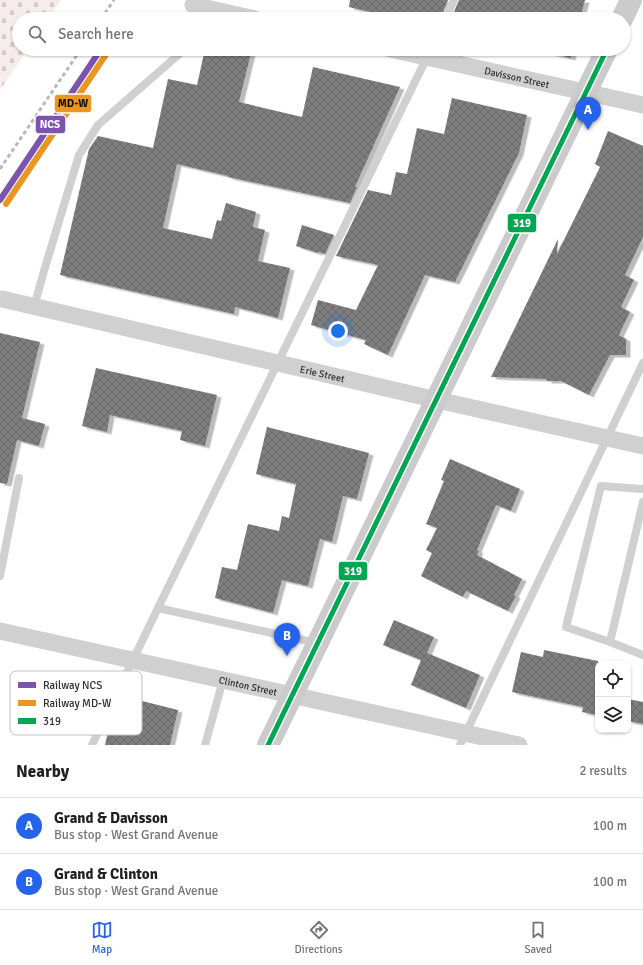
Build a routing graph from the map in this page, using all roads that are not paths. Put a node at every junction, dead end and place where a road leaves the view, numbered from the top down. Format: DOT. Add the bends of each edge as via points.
graph roads {
  1 [pos="454,0"];
  2 [pos="631,0"];
  3 [pos="200,9"];
  4 [pos="216,12"];
  5 [pos="448,12"];
  6 [pos="625,12"];
  7 [pos="177,56"];
  8 [pos="428,56"];
  9 [pos="441,56"];
  10 [pos="604,56"];
  11 [pos="586,92"];
  12 [pos="643,105"];
  13 [pos="2,299"];
  14 [pos="34,307"];
  15 [pos="277,363"];
  16 [pos="643,363"];
  17 [pos="437,400"];
  18 [pos="607,438"];
  19 [pos="643,446"];
  20 [pos="19,478"];
  21 [pos="643,489"];
  22 [pos="643,502"];
  23 [pos="0,576"];
  24 [pos="158,608"];
  25 [pos="0,631"];
  26 [pos="610,642"];
  27 [pos="317,644"];
  28 [pos="643,655"];
  29 [pos="132,660"];
  30 [pos="127,671"];
  31 [pos="223,680"];
  32 [pos="292,695"];
  33 [pos="97,735"];
  34 [pos="462,739"];
  35 [pos="92,745"];
  36 [pos="204,745"];
  37 [pos="268,745"];
  38 [pos="519,745"];
  1 -- 5 [label="lane"];
  2 -- 6 [label="main road"];
  3 -- 4 [label="street"];
  7 -- 14 [label="lane" via="98,126 79,155"];
  8 -- 15 [label="lane"];
  9 -- 11 [label="street, Davisson Street"];
  10 -- 11 [label="main road"];
  11 -- 12 [label="street, Davisson Street"];
  11 -- 17 [label="main road"];
  13 -- 14 [label="street, Erie Street"];
  14 -- 15 [label="street, Erie Street"];
  15 -- 17 [label="street, Erie Street"];
  15 -- 24 [label="lane"];
  16 -- 18 [label="lane"];
  17 -- 18 [label="street, Erie Street"];
  17 -- 27 [label="main road"];
  18 -- 19 [label="street, Erie Street"];
  18 -- 34 [label="lane"];
  20 -- 23 [label="lane"];
  21 -- 26 [label="lane" via="601,486 566,627"];
  22 -- 26 [label="lane"];
  24 -- 27 [label="lane"];
  24 -- 29 [label="lane"];
  25 -- 29 [label="street, Clinton Street"];
  26 -- 28 [label="lane"];
  27 -- 32 [label="main road"];
  29 -- 30 [label="lane"];
  29 -- 31 [label="street, Clinton Street"];
  31 -- 32 [label="street, Clinton Street"];
  31 -- 36 [label="lane"];
  32 -- 34 [label="street, Clinton Street"];
  32 -- 37 [label="main road"];
  33 -- 35 [label="lane"];
  34 -- 38 [label="street, Clinton Street"];
}
